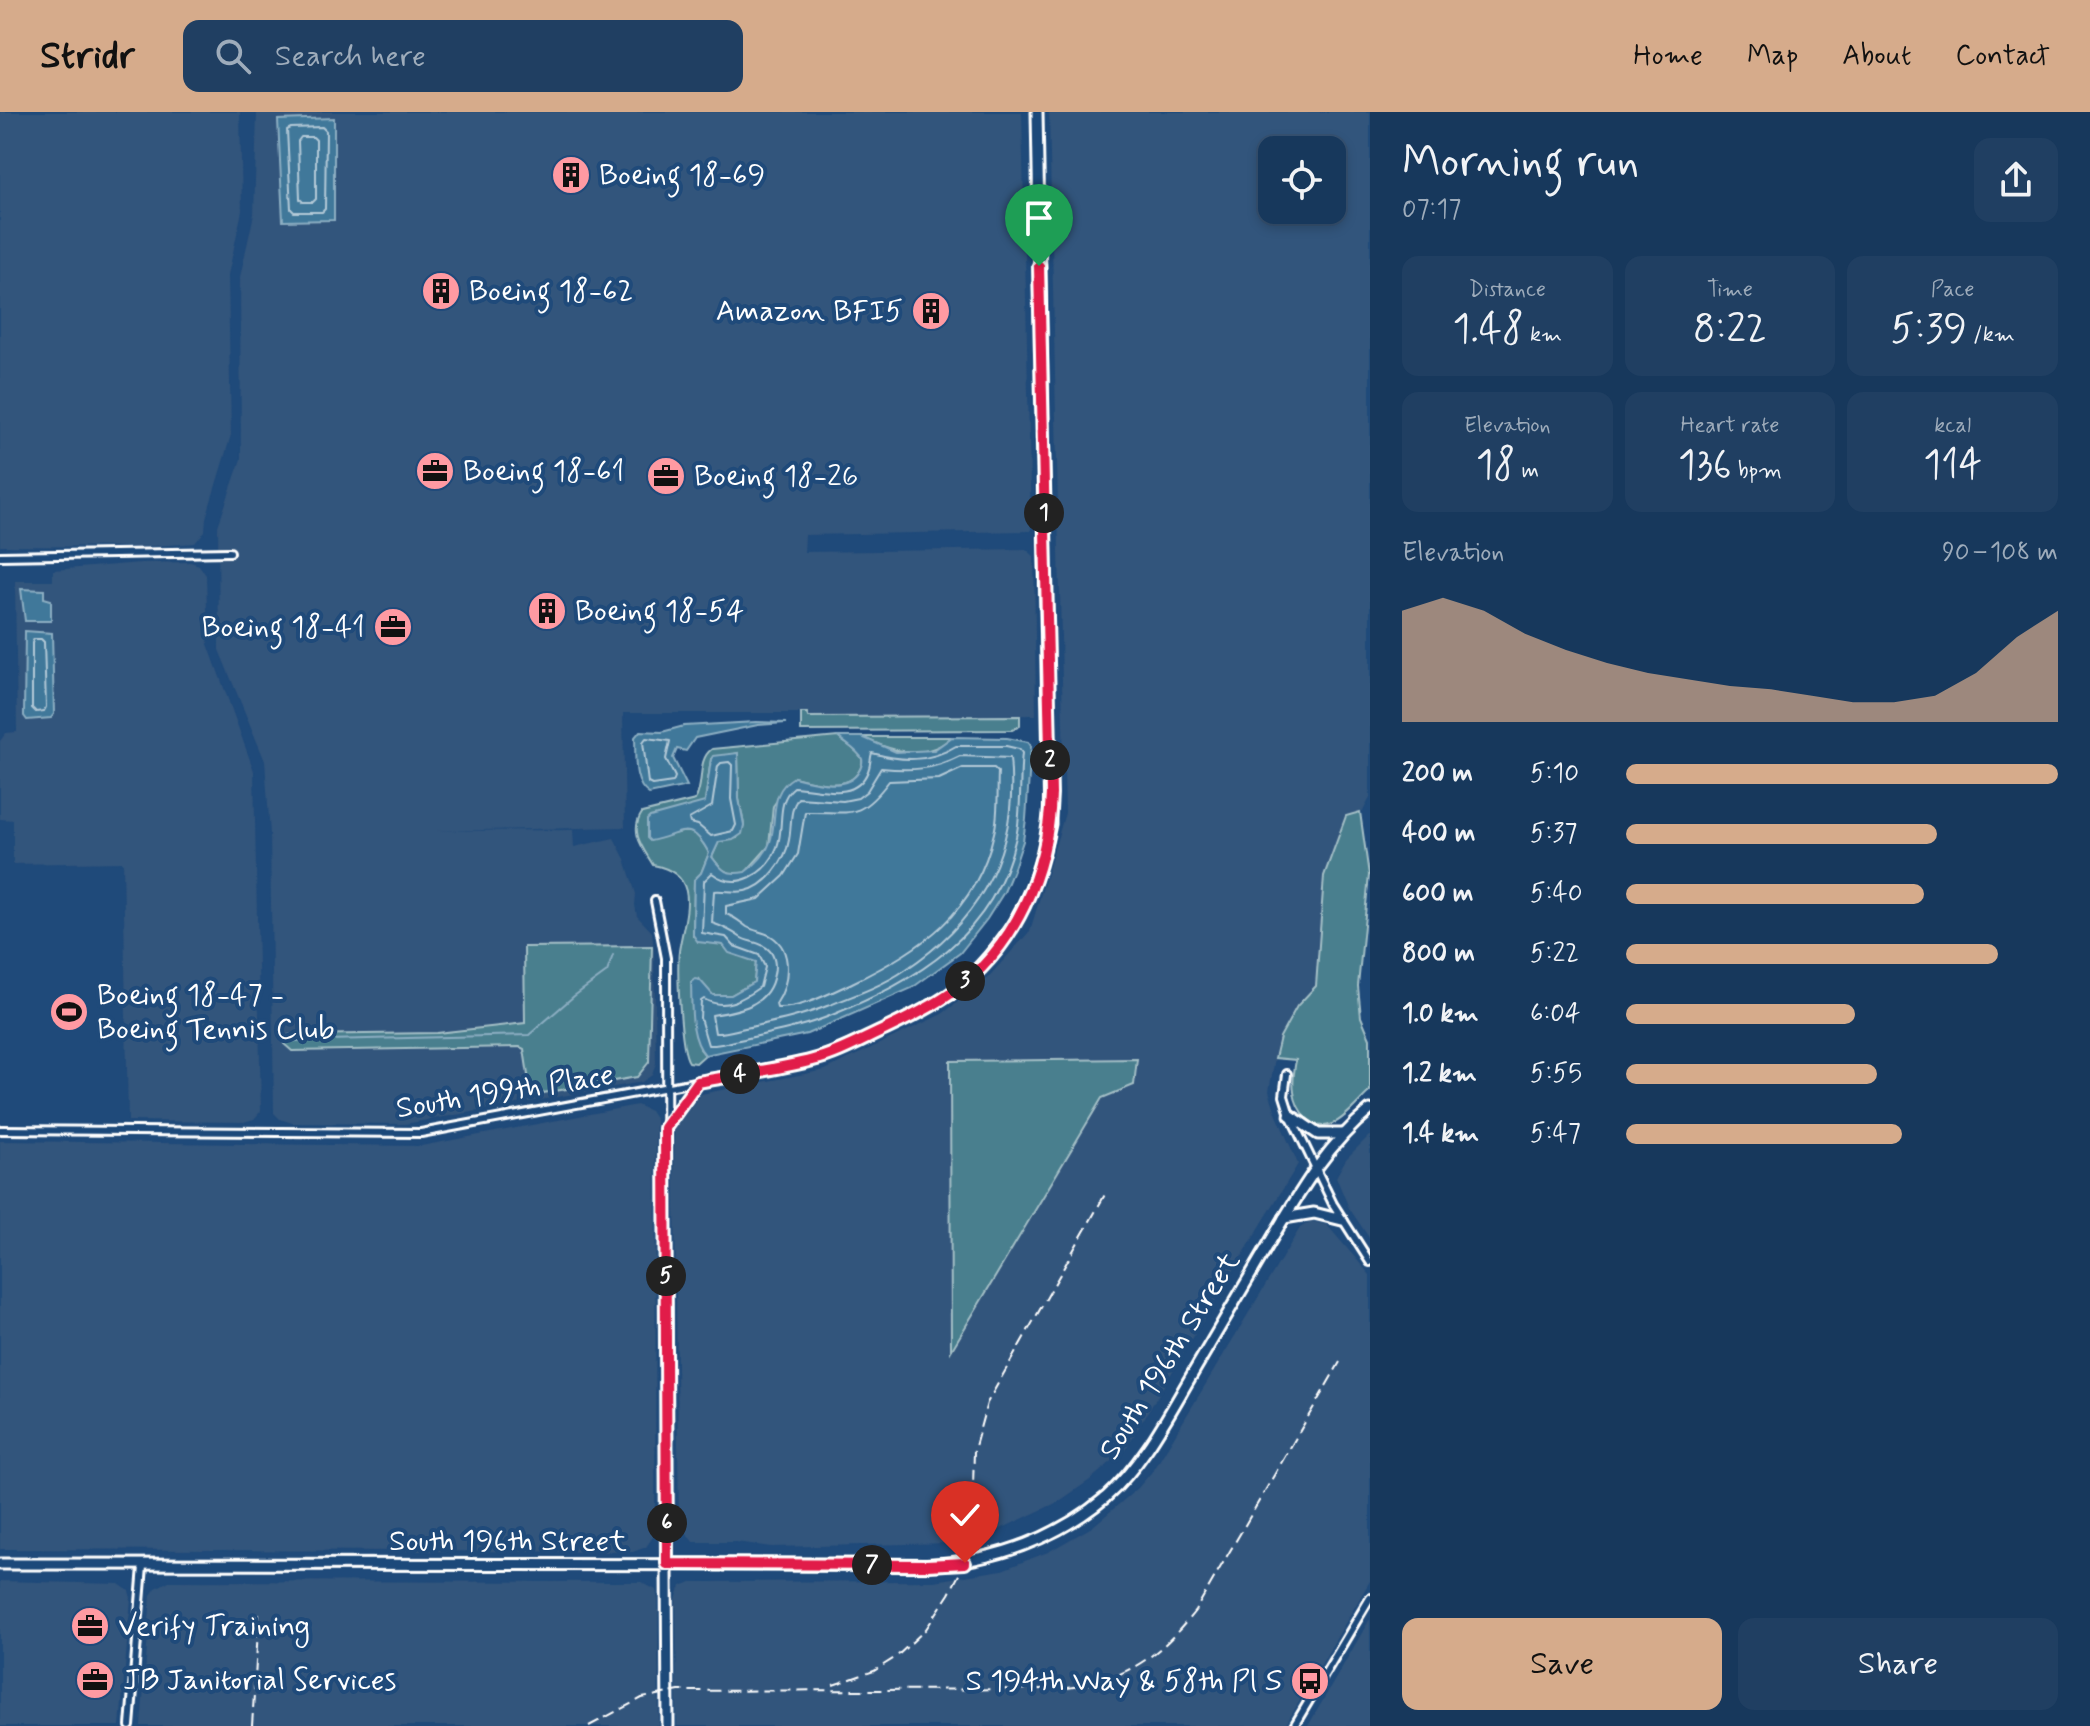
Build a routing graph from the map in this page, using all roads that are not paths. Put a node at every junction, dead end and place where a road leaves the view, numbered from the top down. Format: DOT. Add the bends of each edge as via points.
graph roads {
  1 [pos="1037,112"];
  2 [pos="230,552"];
  3 [pos="0,556"];
  4 [pos="655,901"];
  5 [pos="951,994"];
  6 [pos="1287,1074"];
  7 [pos="698,1082"];
  8 [pos="665,1089"];
  9 [pos="1370,1110"];
  10 [pos="1290,1115"];
  11 [pos="665,1128"];
  12 [pos="0,1130"];
  13 [pos="1344,1134"];
  14 [pos="1316,1169"];
  15 [pos="1284,1218"];
  16 [pos="1342,1220"];
  17 [pos="1370,1262"];
  18 [pos="0,1564"];
  19 [pos="667,1564"];
  20 [pos="143,1566"];
  21 [pos="1370,1598"];
  22 [pos="130,1726"];
  23 [pos="668,1726"];
  24 [pos="1294,1726"];
  1 -- 5 [label="main road" via="1050,824 1032,890 1018,919"];
  2 -- 3 [label="street"];
  4 -- 8 [label="street" via="666,958"];
  5 -- 7 [label="street, South 199th Place" via="879,1033 813,1060"];
  6 -- 10 [label="street" via="1284,1096"];
  7 -- 8 [label="street, South 199th Place"];
  7 -- 11 [label="street"];
  8 -- 11 [label="street"];
  8 -- 12 [label="street, South 199th Place" via="421,1133"];
  9 -- 13 [label="main road, South 196th Street"];
  10 -- 13 [label="main road" via="1318,1134"];
  10 -- 14 [label="street"];
  11 -- 19 [label="street"];
  13 -- 14 [label="main road, South 196th Street"];
  14 -- 15 [label="main road, South 196th Street"];
  14 -- 16 [label="street"];
  15 -- 16 [label="main road" via="1314,1213"];
  15 -- 19 [label="main road, South 196th Street" via="1146,1450 1109,1494 1073,1520 1010,1551 965,1563"];
  16 -- 17 [label="street"];
  18 -- 20 [label="main road, South 196th Street"];
  19 -- 20 [label="main road, South 196th Street"];
  19 -- 23 [label="main road"];
  20 -- 22 [label="street"];
  21 -- 24 [label="street"];
}
